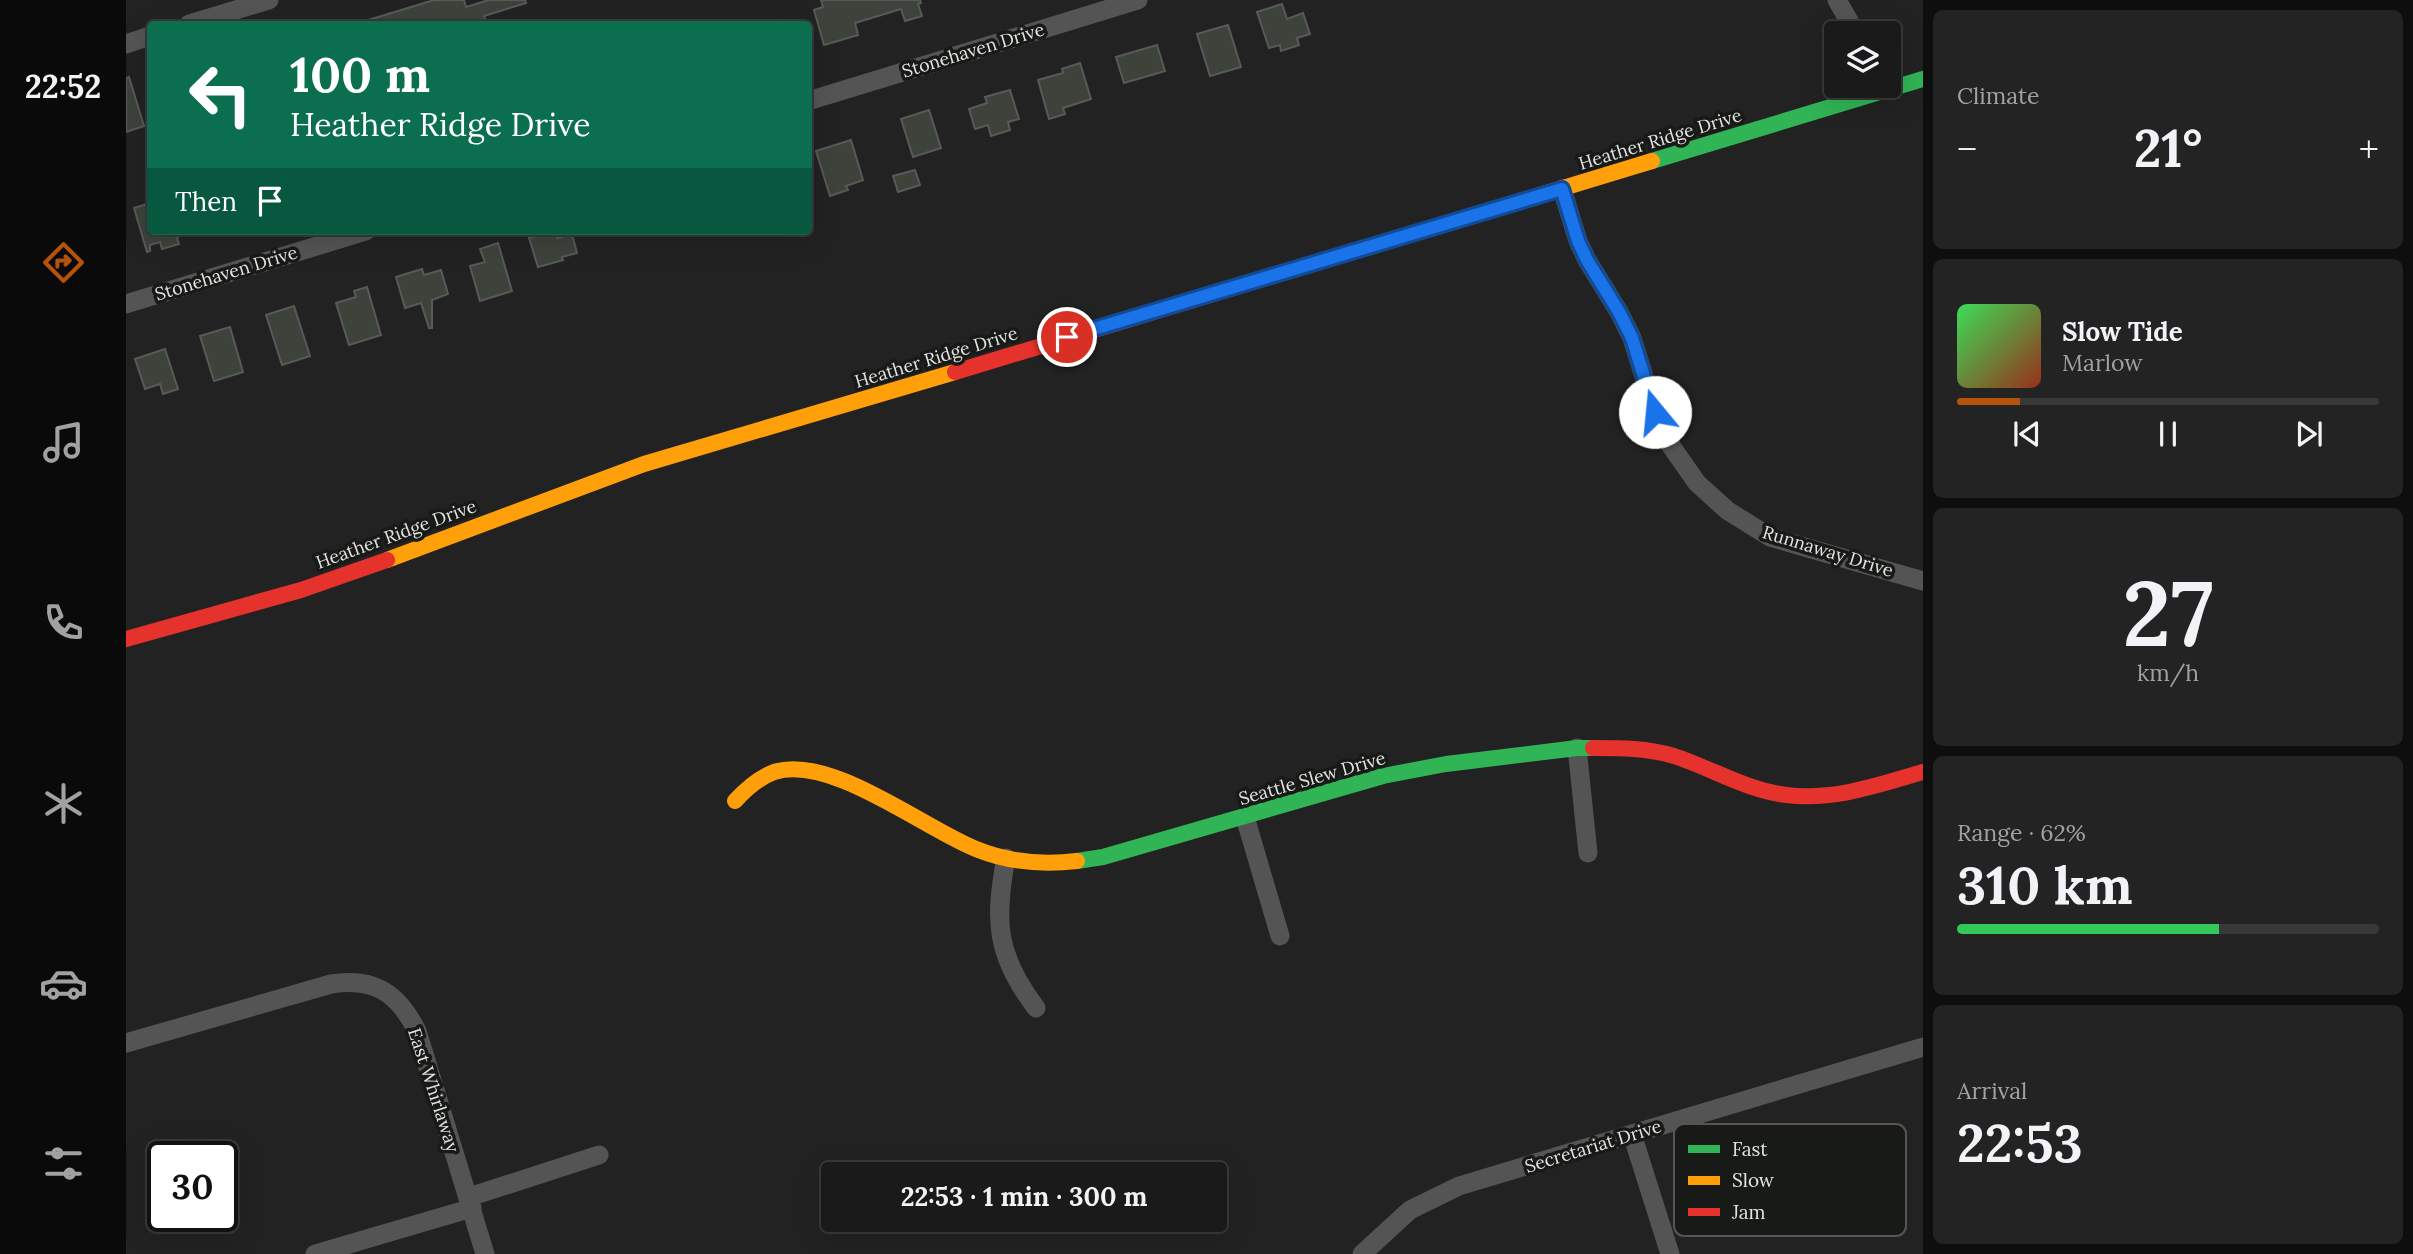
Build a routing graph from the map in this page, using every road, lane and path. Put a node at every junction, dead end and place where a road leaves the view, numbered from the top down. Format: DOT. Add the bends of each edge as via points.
graph roads {
  1 [pos="269,0"];
  2 [pos="1138,0"];
  3 [pos="1837,0"];
  4 [pos="199,21"];
  5 [pos="1849,21"];
  6 [pos="147,37"];
  7 [pos="126,44"];
  8 [pos="1923,79"];
  9 [pos="1901,84"];
  10 [pos="1847,98"];
  11 [pos="812,100"];
  12 [pos="1562,189"];
  13 [pos="353,235"];
  14 [pos="126,304"];
  15 [pos="1923,580"];
  16 [pos="126,639"];
  17 [pos="1577,748"];
  18 [pos="1923,772"];
  19 [pos="735,801"];
  20 [pos="1245,817"];
  21 [pos="1588,853"];
  22 [pos="1006,858"];
  23 [pos="1280,936"];
  24 [pos="1036,1008"];
  25 [pos="126,1042"];
  26 [pos="1923,1047"];
  27 [pos="1632,1134"];
  28 [pos="599,1155"];
  29 [pos="470,1202"];
  30 [pos="314,1254"];
  31 [pos="485,1254"];
  32 [pos="1362,1254"];
  33 [pos="1670,1254"];
  1 -- 4 [label="street"];
  2 -- 11 [label="street, Stonehaven Drive"];
  3 -- 5 [label="street"];
  6 -- 7 [label="street"];
  8 -- 9 [label="street, Heather Ridge Drive"];
  10 -- 12 [label="street, Heather Ridge Drive"];
  12 -- 15 [label="street, Runnaway Drive" via="1578,241 1632,338 1669,443 1697,483 1728,511 1770,537"];
  12 -- 16 [label="street, Heather Ridge Drive" via="644,464 363,569"];
  13 -- 14 [label="street, Stonehaven Drive"];
  17 -- 18 [label="street, Seattle Slew Drive" via="1654,751 1757,789 1811,797 1851,793"];
  17 -- 20 [label="street, Seattle Slew Drive" via="1382,776"];
  17 -- 21 [label="street"];
  19 -- 22 [label="street, Seattle Slew Drive" via="763,776 802,770 879,797 976,849"];
  20 -- 22 [label="street, Seattle Slew Drive" via="1075,863"];
  20 -- 23 [label="street"];
  22 -- 24 [label="street" via="999,906 1003,948 1010,968"];
  25 -- 29 [label="street, East Whirlaway" via="331,984 358,982 383,990 410,1016 418,1031"];
  26 -- 27 [label="street, Secretariat Drive"];
  27 -- 32 [label="street, Secretariat Drive" via="1441,1193 1395,1222"];
  27 -- 33 [label="street"];
  28 -- 29 [label="street"];
  29 -- 30 [label="street"];
  29 -- 31 [label="street, East Whirlaway"];
}
